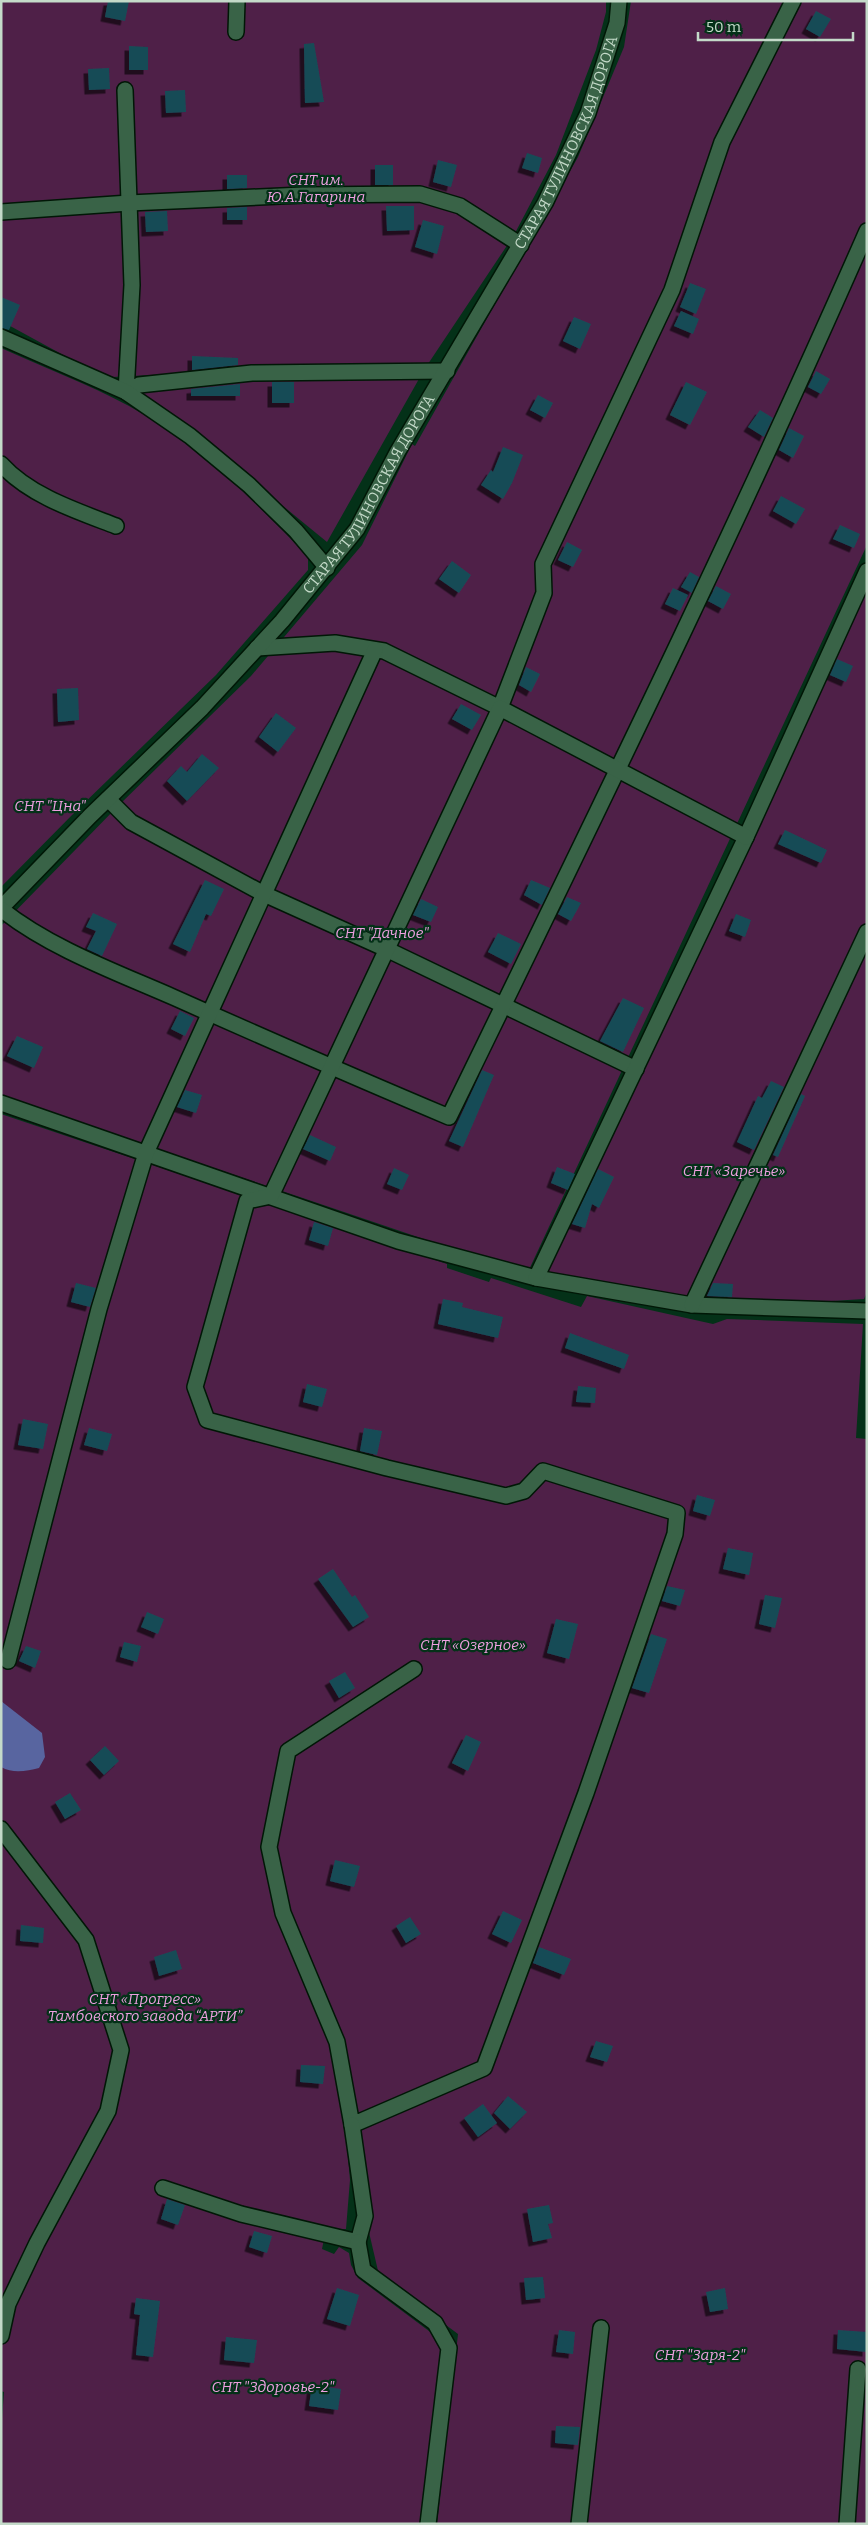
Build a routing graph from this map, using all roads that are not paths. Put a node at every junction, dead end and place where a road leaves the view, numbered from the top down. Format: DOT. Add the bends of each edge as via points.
graph roads {
  1 [pos="237,1"];
  2 [pos="619,1"];
  3 [pos="793,1"];
  4 [pos="236,32"];
  5 [pos="125,90"];
  6 [pos="129,202"];
  7 [pos="1,212"];
  8 [pos="867,231"];
  9 [pos="521,245"];
  10 [pos="1,337"];
  11 [pos="447,371"];
  12 [pos="126,392"];
  13 [pos="1,464"];
  14 [pos="116,526"];
  15 [pos="327,568"];
  16 [pos="867,571"];
  17 [pos="257,648"];
  18 [pos="375,650"];
  19 [pos="500,708"];
  20 [pos="618,770"];
  21 [pos="108,799"];
  22 [pos="746,838"];
  23 [pos="264,894"];
  24 [pos="1,908"];
  25 [pos="867,932"];
  26 [pos="386,949"];
  27 [pos="503,1005"];
  28 [pos="210,1013"];
  29 [pos="331,1068"];
  30 [pos="636,1069"];
  31 [pos="1,1103"];
  32 [pos="146,1152"];
  33 [pos="272,1196"];
  34 [pos="536,1278"];
  35 [pos="692,1305"];
  36 [pos="866,1310"];
  37 [pos="8,1661"];
  38 [pos="414,1669"];
  39 [pos="1,1829"];
  40 [pos="352,2125"];
  41 [pos="163,2188"];
  42 [pos="358,2242"];
  43 [pos="601,2328"];
  44 [pos="1,2336"];
  45 [pos="858,2369"];
  46 [pos="428,2524"];
  47 [pos="579,2524"];
  48 [pos="847,2524"];
  1 -- 4 [label="street"];
  2 -- 9 [label="street, СТАРАЯ ТУЛИНОВСКАЯ ДОРОГА" via="617,24 588,113"];
  3 -- 19 [label="street" via="722,142 672,290 543,564 544,594"];
  5 -- 6 [label="street"];
  6 -- 7 [label="street"];
  6 -- 9 [label="street" via="420,194 460,206"];
  6 -- 12 [label="street" via="132,285"];
  8 -- 20 [label="street"];
  9 -- 11 [label="street, СТАРАЯ ТУЛИНОВСКАЯ ДОРОГА"];
  10 -- 12 [label="street"];
  11 -- 12 [label="street" via="252,373 140,385"];
  11 -- 15 [label="street, СТАРАЯ ТУЛИНОВСКАЯ ДОРОГА" via="398,451 357,529"];
  12 -- 15 [label="street" via="190,436 229,468 296,531"];
  13 -- 14 [label="street" via="12,476 65,506"];
  15 -- 17 [label="street, СТАРАЯ ТУЛИНОВСКАЯ ДОРОГА"];
  16 -- 22 [label="street"];
  17 -- 18 [label="street" via="335,643"];
  17 -- 21 [label="street, СТАРАЯ ТУЛИНОВСКАЯ ДОРОГА" via="202,708"];
  18 -- 19 [label="street" via="384,651"];
  18 -- 23 [label="street"];
  19 -- 20 [label="street"];
  19 -- 26 [label="street"];
  20 -- 22 [label="street"];
  20 -- 27 [label="street"];
  21 -- 23 [label="street" via="131,822"];
  21 -- 24 [label="street, СТАРАЯ ТУЛИНОВСКАЯ ДОРОГА"];
  22 -- 30 [label="street"];
  23 -- 26 [label="street"];
  23 -- 28 [label="street"];
  24 -- 28 [label="street" via="25,928"];
  25 -- 35 [label="street"];
  26 -- 27 [label="street"];
  26 -- 29 [label="street"];
  27 -- 29 [label="street" via="449,1117"];
  27 -- 30 [label="street"];
  28 -- 29 [label="street"];
  28 -- 32 [label="street"];
  29 -- 33 [label="street"];
  30 -- 34 [label="street"];
  31 -- 32 [label="street"];
  32 -- 33 [label="street"];
  32 -- 37 [label="street" via="99,1309"];
  33 -- 34 [label="street" via="398,1241"];
  33 -- 40 [label="street" via="246,1201 195,1387 207,1420 506,1496 524,1491 543,1471 677,1513 675,1534 589,1783 484,2068"];
  34 -- 35 [label="street"];
  35 -- 36 [label="street"];
  38 -- 40 [label="street" via="288,1750 269,1847 283,1913 337,2042"];
  39 -- 44 [label="street" via="86,1940 121,2050 108,2111 33,2251 8,2304"];
  40 -- 42 [label="street" via="365,2216"];
  41 -- 42 [label="street" via="241,2214"];
  42 -- 46 [label="street" via="363,2270 435,2323 449,2348"];
  43 -- 47 [label="street"];
  45 -- 48 [label="street"];
}
